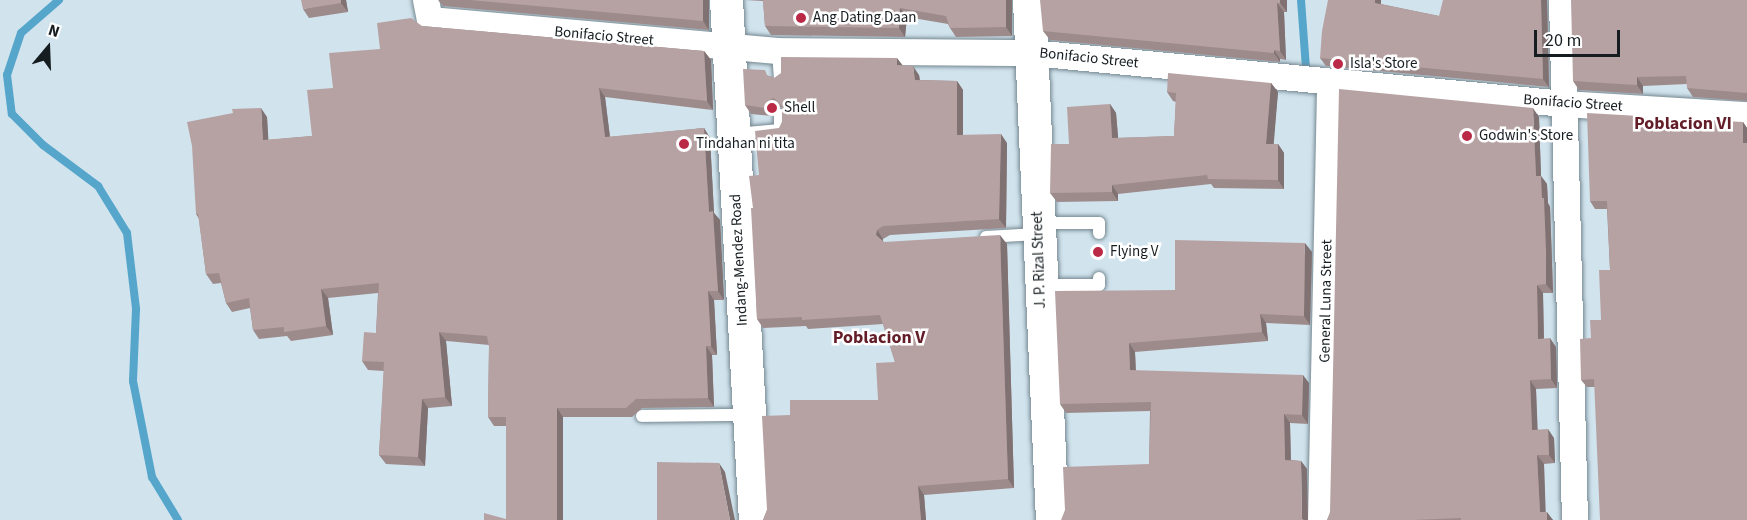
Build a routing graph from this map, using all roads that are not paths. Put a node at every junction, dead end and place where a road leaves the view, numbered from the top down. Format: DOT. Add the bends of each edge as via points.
graph roads {
  1 [pos="726,0"];
  2 [pos="1029,0"];
  3 [pos="1562,0"];
  4 [pos="428,10"];
  5 [pos="729,47"];
  6 [pos="778,51"];
  7 [pos="1032,53"];
  8 [pos="780,79"];
  9 [pos="1330,83"];
  10 [pos="1565,104"];
  11 [pos="780,115"];
  12 [pos="1747,115"];
  13 [pos="733,134"];
  14 [pos="1038,228"];
  15 [pos="1099,233"];
  16 [pos="970,238"];
  17 [pos="1099,278"];
  18 [pos="1040,285"];
  19 [pos="748,415"];
  20 [pos="642,416"];
  21 [pos="755,520"];
  22 [pos="1052,520"];
  23 [pos="1321,520"];
  24 [pos="1575,520"];
  1 -- 5 [label="main road, Indang-Mendez Road"];
  2 -- 7 [label="main road, J. P. Rizal Street"];
  3 -- 10 [label="street"];
  4 -- 5 [label="street, Bonifacio Street"];
  5 -- 6 [label="street, Bonifacio Street"];
  5 -- 13 [label="main road, Indang-Mendez Road"];
  6 -- 7 [label="street, Bonifacio Street"];
  6 -- 8 [label="lane"];
  7 -- 9 [label="street, Bonifacio Street"];
  7 -- 14 [label="main road, J. P. Rizal Street"];
  9 -- 10 [label="street, Bonifacio Street"];
  9 -- 23 [label="street, General Luna Street"];
  10 -- 12 [label="street, Bonifacio Street"];
  10 -- 24 [label="street"];
  11 -- 13 [label="lane" via="780,130"];
  13 -- 19 [label="main road, Indang-Mendez Road"];
  14 -- 15 [label="lane" via="1099,223"];
  14 -- 16 [label="lane"];
  14 -- 18 [label="main road, J. P. Rizal Street"];
  17 -- 18 [label="lane" via="1099,285"];
  18 -- 22 [label="main road, J. P. Rizal Street"];
  19 -- 20 [label="lane"];
  19 -- 21 [label="main road, Indang-Mendez Road"];
}
